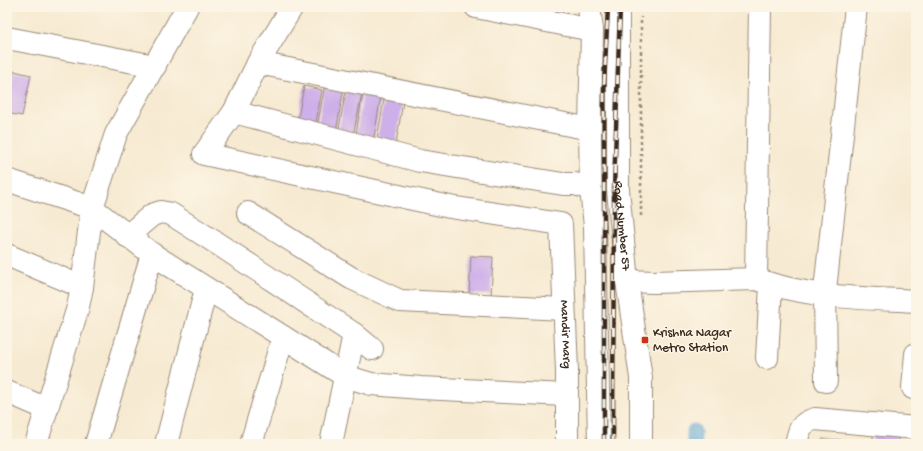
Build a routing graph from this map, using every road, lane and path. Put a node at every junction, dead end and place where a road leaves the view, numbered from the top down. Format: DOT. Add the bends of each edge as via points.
graph roads {
  1 [pos="187,7"];
  2 [pos="292,7"];
  3 [pos="589,7"];
  4 [pos="618,7"];
  5 [pos="760,7"];
  6 [pos="856,7"];
  7 [pos="489,8"];
  8 [pos="641,17"];
  9 [pos="592,30"];
  10 [pos="7,38"];
  11 [pos="258,63"];
  12 [pos="155,66"];
  13 [pos="234,112"];
  14 [pos="590,129"];
  15 [pos="7,180"];
  16 [pos="590,189"];
  17 [pos="92,208"];
  18 [pos="248,213"];
  19 [pos="641,216"];
  20 [pos="127,236"];
  21 [pos="152,254"];
  22 [pos="7,255"];
  23 [pos="627,281"];
  24 [pos="758,281"];
  25 [pos="82,288"];
  26 [pos="206,289"];
  27 [pos="825,295"];
  28 [pos="916,301"];
  29 [pos="564,309"];
  30 [pos="354,334"];
  31 [pos="283,337"];
  32 [pos="372,349"];
  33 [pos="916,354"];
  34 [pos="767,358"];
  35 [pos="345,376"];
  36 [pos="826,381"];
  37 [pos="913,388"];
  38 [pos="7,392"];
  39 [pos="567,395"];
  40 [pos="47,409"];
  41 [pos="916,428"];
  42 [pos="36,444"];
  43 [pos="96,444"];
  44 [pos="166,444"];
  45 [pos="251,444"];
  46 [pos="331,444"];
  47 [pos="567,444"];
  48 [pos="599,444"];
  49 [pos="641,444"];
  50 [pos="796,444"];
  1 -- 12 [label="street"];
  2 -- 11 [label="street"];
  3 -- 9 [label="street"];
  4 -- 23 [label="street, Road Number 57" via="618,190"];
  5 -- 24 [label="street"];
  6 -- 27 [label="street"];
  7 -- 9 [label="street"];
  8 -- 19 [label="path"];
  9 -- 14 [label="street"];
  10 -- 12 [label="street"];
  11 -- 13 [label="street"];
  11 -- 14 [label="street"];
  12 -- 17 [label="street" via="116,134"];
  13 -- 16 [label="street" via="420,161 575,184"];
  13 -- 29 [label="street, Mandir Marg" via="204,154 450,207 560,224"];
  14 -- 16 [label="street"];
  15 -- 17 [label="street"];
  16 -- 48 [label="street" via="594,226"];
  17 -- 20 [label="street"];
  17 -- 25 [label="street"];
  18 -- 29 [label="street" via="351,278 400,301"];
  20 -- 21 [label="street"];
  20 -- 30 [label="street" via="152,215 161,212 171,214"];
  21 -- 26 [label="street"];
  21 -- 43 [label="street"];
  22 -- 25 [label="street"];
  23 -- 24 [label="street"];
  23 -- 49 [label="street, Road Number 57" via="641,378"];
  24 -- 27 [label="street"];
  24 -- 34 [label="street"];
  25 -- 40 [label="street"];
  26 -- 31 [label="street"];
  26 -- 44 [label="street"];
  27 -- 28 [label="street"];
  27 -- 36 [label="street"];
  29 -- 39 [label="street, Mandir Marg"];
  30 -- 32 [label="street"];
  30 -- 35 [label="street"];
  31 -- 35 [label="street"];
  31 -- 45 [label="street"];
  33 -- 37 [label="street"];
  35 -- 39 [label="street" via="371,384 414,388"];
  35 -- 46 [label="street"];
  38 -- 40 [label="street"];
  39 -- 47 [label="street, Mandir Marg"];
  40 -- 42 [label="street"];
  41 -- 50 [label="street" via="815,418 808,420 800,428"];
}
